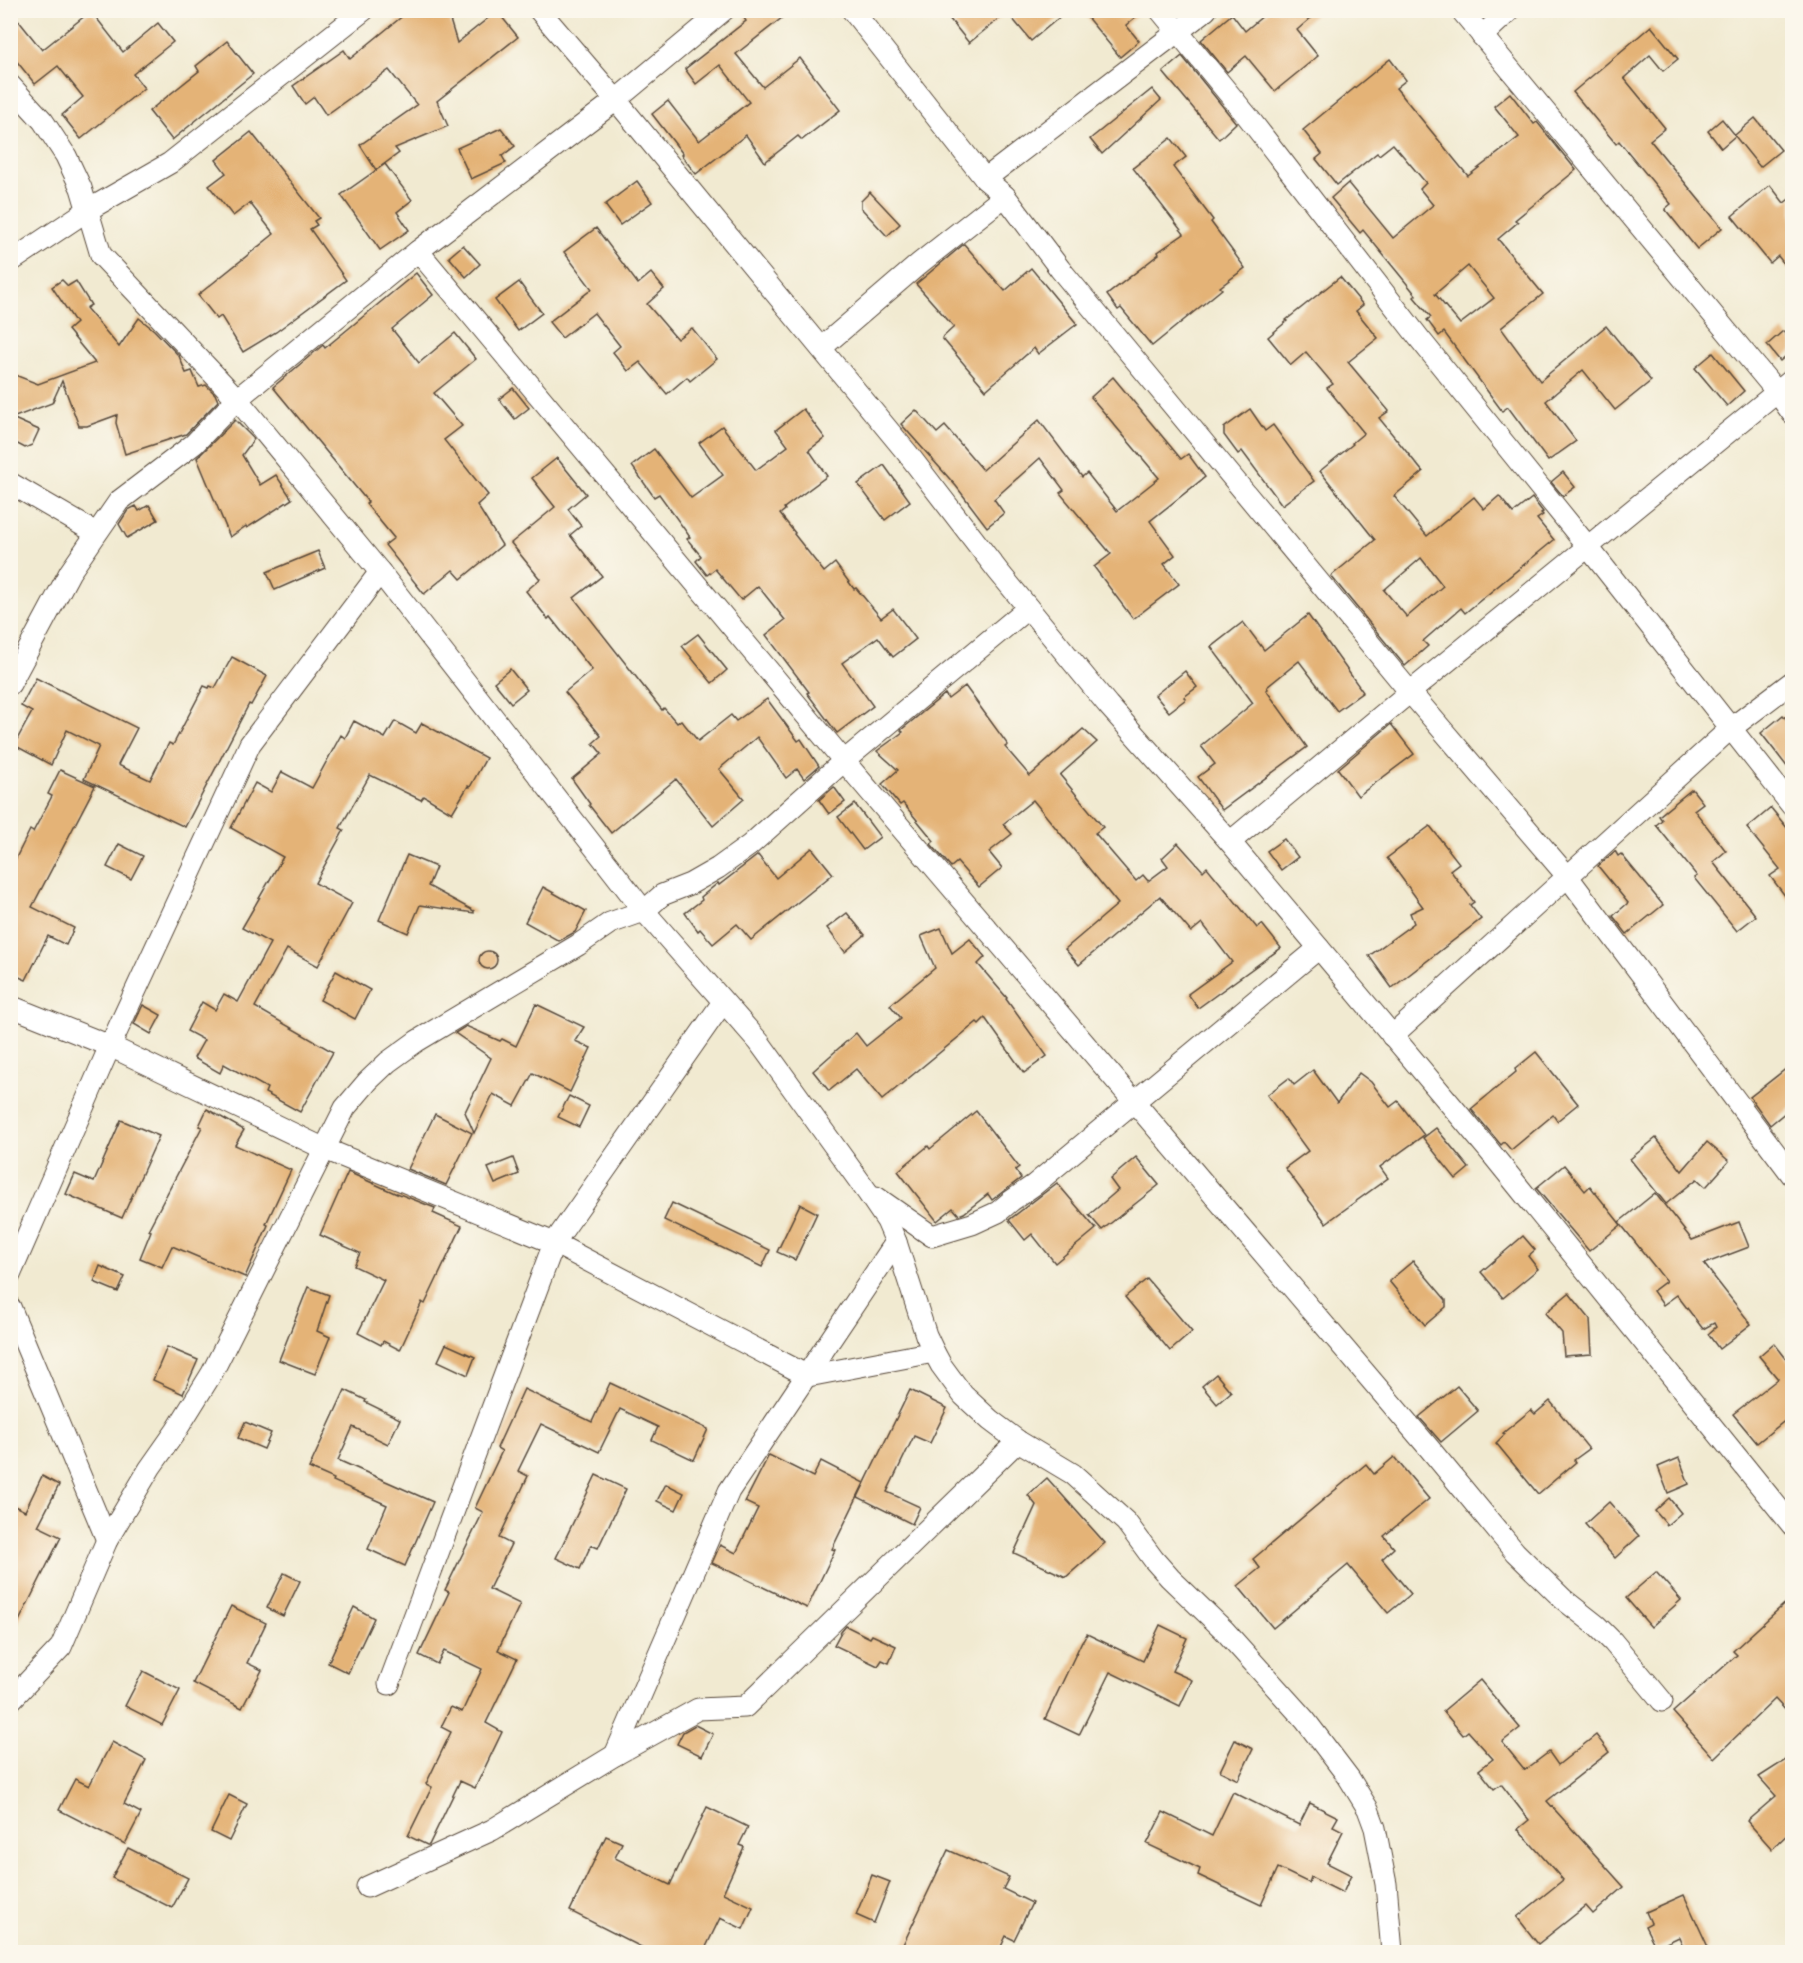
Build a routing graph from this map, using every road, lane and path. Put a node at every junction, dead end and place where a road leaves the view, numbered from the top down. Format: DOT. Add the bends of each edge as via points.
graph roads {
  1 [pos="364,10"];
  2 [pos="539,10"];
  3 [pos="724,10"];
  4 [pos="852,10"];
  5 [pos="1160,10"];
  6 [pos="1206,10"];
  7 [pos="1461,10"];
  8 [pos="1510,10"];
  9 [pos="1178,31"];
  10 [pos="1482,36"];
  11 [pos="10,85"];
  12 [pos="616,100"];
  13 [pos="985,179"];
  14 [pos="1005,196"];
  15 [pos="88,210"];
  16 [pos="418,251"];
  17 [pos="10,262"];
  18 [pos="821,348"];
  19 [pos="1785,386"];
  20 [pos="237,399"];
  21 [pos="1792,413"];
  22 [pos="10,483"];
  23 [pos="96,533"];
  24 [pos="1588,547"];
  25 [pos="380,572"];
  26 [pos="1028,608"];
  27 [pos="1792,682"];
  28 [pos="10,684"];
  29 [pos="1410,692"];
  30 [pos="1730,729"];
  31 [pos="844,761"];
  32 [pos="1792,806"];
  33 [pos="1230,842"];
  34 [pos="1568,878"];
  35 [pos="644,911"];
  36 [pos="1318,948"];
  37 [pos="723,1002"];
  38 [pos="10,1006"];
  39 [pos="1392,1036"];
  40 [pos="110,1046"];
  41 [pos="1135,1101"];
  42 [pos="325,1149"];
  43 [pos="1792,1176"];
  44 [pos="868,1193"];
  45 [pos="896,1242"];
  46 [pos="554,1243"];
  47 [pos="10,1275"];
  48 [pos="10,1307"];
  49 [pos="934,1352"];
  50 [pos="808,1376"];
  51 [pos="1018,1441"];
  52 [pos="1792,1525"];
  53 [pos="107,1540"];
  54 [pos="389,1684"];
  55 [pos="10,1701"];
  56 [pos="1662,1701"];
  57 [pos="615,1755"];
  58 [pos="368,1887"];
  59 [pos="1392,1953"];
  1 -- 15 [label="street" via="170,163"];
  2 -- 12 [label="street"];
  3 -- 12 [label="street"];
  4 -- 13 [label="street"];
  5 -- 9 [label="street"];
  6 -- 9 [label="street"];
  7 -- 10 [label="street"];
  8 -- 10 [label="street"];
  9 -- 13 [label="street"];
  9 -- 24 [label="street"];
  10 -- 19 [label="street"];
  11 -- 15 [label="street" via="43,121 66,156"];
  12 -- 16 [label="street"];
  12 -- 18 [label="street"];
  13 -- 14 [label="street"];
  14 -- 18 [label="street"];
  14 -- 29 [label="street" via="1060,269"];
  15 -- 17 [label="street"];
  15 -- 20 [label="street" via="101,255"];
  16 -- 20 [label="street"];
  16 -- 31 [label="street"];
  18 -- 26 [label="street"];
  19 -- 21 [label="street"];
  19 -- 24 [label="street"];
  20 -- 23 [label="street" via="194,444 119,501"];
  20 -- 25 [label="street"];
  22 -- 23 [label="street"];
  23 -- 28 [label="street" via="70,572"];
  24 -- 29 [label="street"];
  24 -- 30 [label="street"];
  25 -- 35 [label="street"];
  25 -- 40 [label="street" via="250,744"];
  26 -- 31 [label="street"];
  26 -- 33 [label="street"];
  27 -- 30 [label="street"];
  29 -- 33 [label="street"];
  29 -- 34 [label="street"];
  30 -- 32 [label="street"];
  30 -- 34 [label="street"];
  31 -- 35 [label="street" via="750,845 690,884 662,895"];
  31 -- 41 [label="street"];
  33 -- 36 [label="street"];
  34 -- 39 [label="street"];
  34 -- 43 [label="street"];
  35 -- 37 [label="street"];
  35 -- 42 [label="street" via="610,923 388,1062 345,1108"];
  36 -- 39 [label="street"];
  36 -- 41 [label="street"];
  37 -- 44 [label="street" via="759,1042"];
  37 -- 46 [label="street"];
  38 -- 40 [label="street"];
  39 -- 52 [label="street" via="1495,1157"];
  40 -- 42 [label="street"];
  40 -- 47 [label="street"];
  41 -- 44 [label="street" via="998,1212 953,1230 932,1236"];
  41 -- 56 [label="street" via="1515,1552 1613,1642"];
  42 -- 46 [label="street"];
  42 -- 53 [label="street" via="212,1373"];
  44 -- 45 [label="street"];
  45 -- 49 [label="street"];
  45 -- 50 [label="street"];
  46 -- 50 [label="street"];
  46 -- 54 [label="street"];
  48 -- 53 [label="street"];
  49 -- 50 [label="street"];
  49 -- 51 [label="street" via="969,1401"];
  50 -- 57 [label="street" via="729,1491"];
  51 -- 57 [label="street" via="746,1707 698,1709"];
  51 -- 59 [label="street" via="1073,1474 1126,1521 1159,1566 1224,1630 1305,1720 1349,1778 1375,1828 1386,1884"];
  53 -- 55 [label="street" via="61,1647"];
  57 -- 58 [label="street" via="492,1830"];
}
